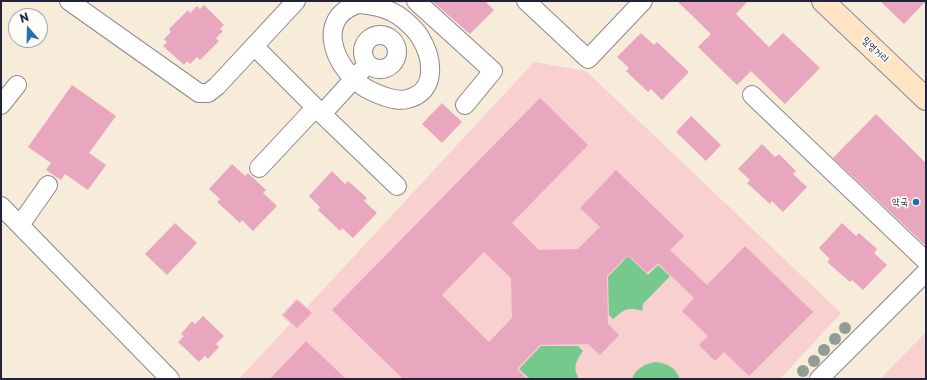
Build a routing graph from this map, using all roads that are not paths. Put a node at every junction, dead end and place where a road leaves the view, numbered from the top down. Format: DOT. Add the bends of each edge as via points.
graph roads {
  1 [pos="69,1"];
  2 [pos="296,1"];
  3 [pos="526,1"];
  4 [pos="643,1"];
  5 [pos="823,1"];
  6 [pos="418,3"];
  7 [pos="407,22"];
  8 [pos="254,46"];
  9 [pos="354,79"];
  10 [pos="17,85"];
  11 [pos="752,95"];
  12 [pos="926,99"];
  13 [pos="1,105"];
  14 [pos="465,105"];
  15 [pos="319,111"];
  16 [pos="260,168"];
  17 [pos="48,185"];
  18 [pos="397,186"];
  19 [pos="1,206"];
  20 [pos="20,225"];
  21 [pos="926,261"];
  22 [pos="926,272"];
  23 [pos="170,379"];
  24 [pos="819,379"];
  1 -- 8 [label="street" via="198,93 208,93 217,86"];
  2 -- 8 [label="street"];
  3 -- 4 [label="street" via="588,59"];
  5 -- 12 [label="main road, 밀영거리"];
  6 -- 7 [label="street"];
  6 -- 14 [label="street" via="493,71"];
  7 -- 9 [label="street" via="392,40 397,53 394,61 382,68 368,64"];
  7 -- 9 [label="street" via="381,7 368,5 348,7 340,14 334,22 333,42 344,66"];
  7 -- 9 [label="street" via="420,37 430,62 429,82 423,91 405,100 395,99 370,91"];
  8 -- 15 [label="street"];
  9 -- 15 [label="street"];
  10 -- 13 [label="street"];
  11 -- 21 [label="street"];
  15 -- 16 [label="street"];
  15 -- 18 [label="street"];
  17 -- 20 [label="street"];
  19 -- 20 [label="street"];
  20 -- 23 [label="street"];
  22 -- 24 [label="street"];
}
